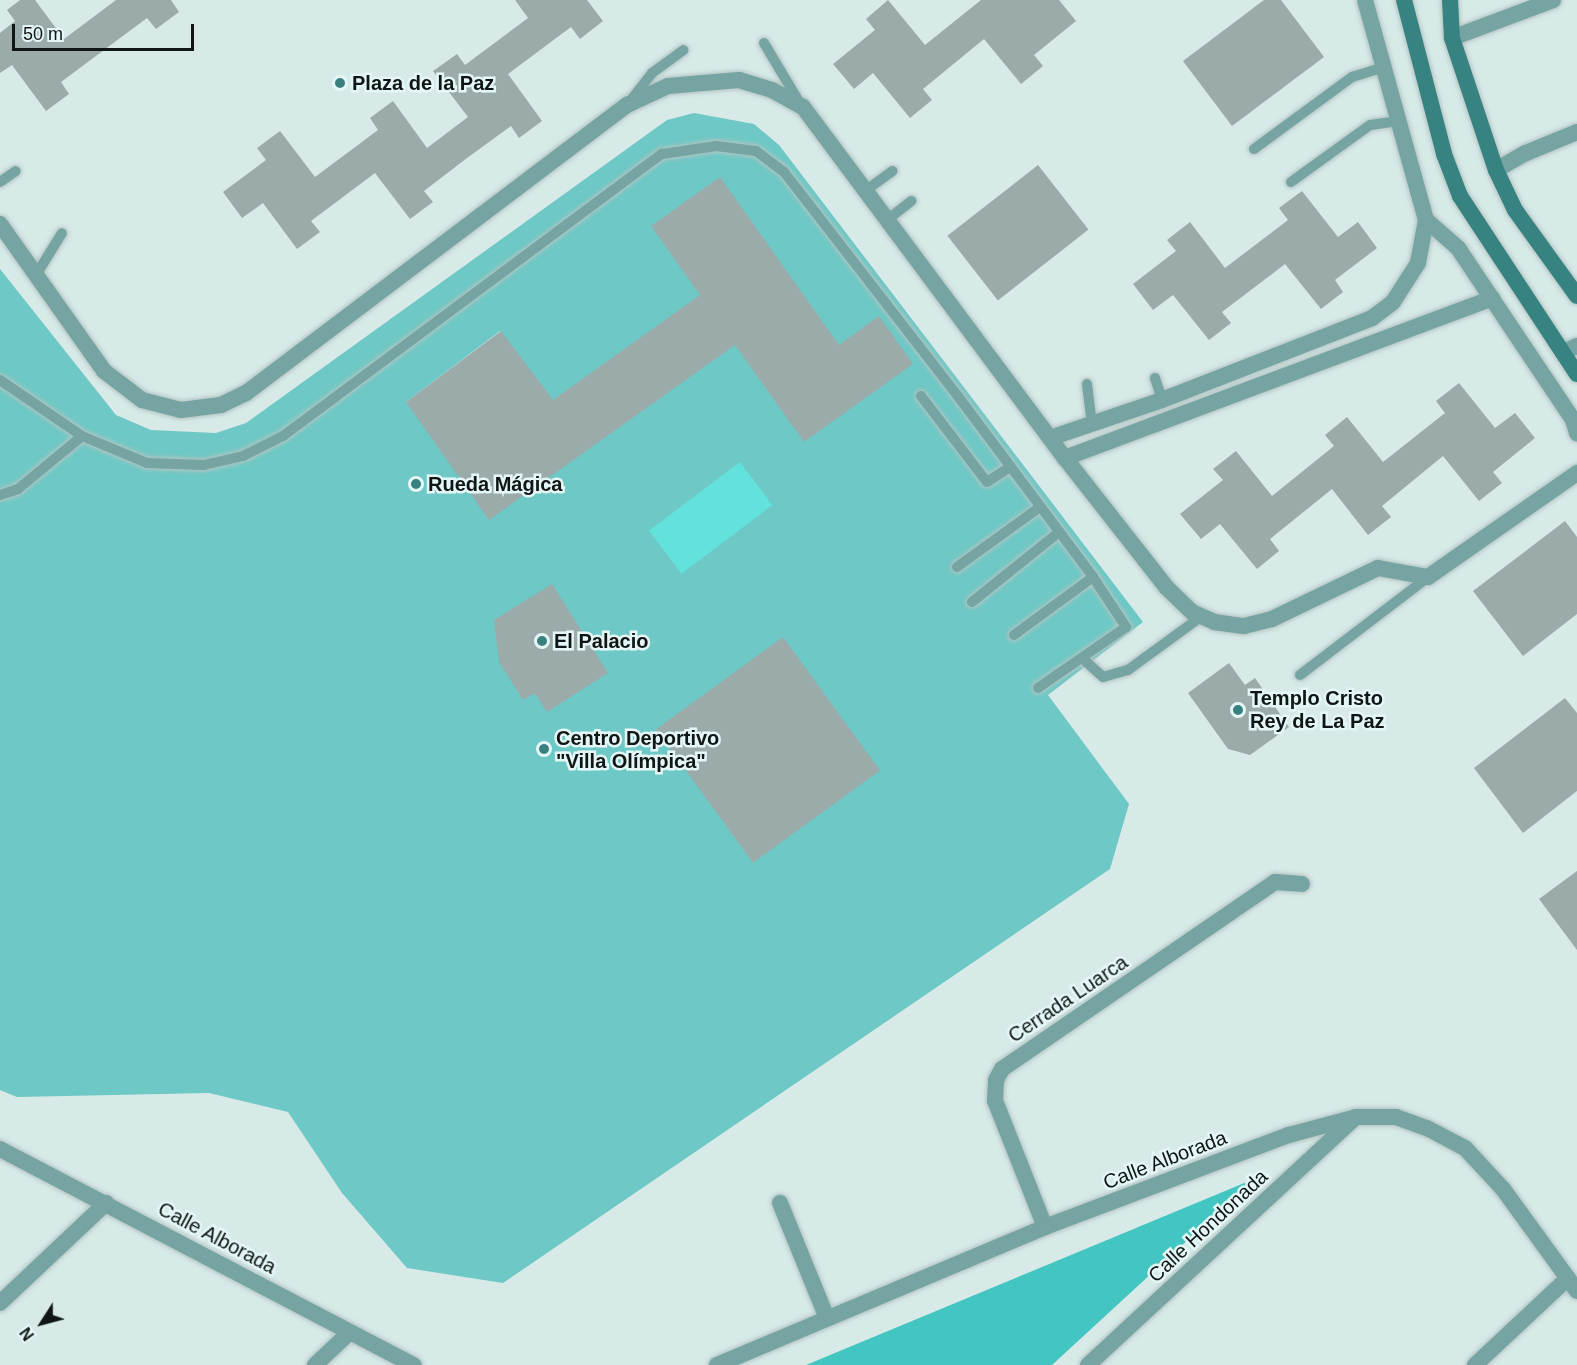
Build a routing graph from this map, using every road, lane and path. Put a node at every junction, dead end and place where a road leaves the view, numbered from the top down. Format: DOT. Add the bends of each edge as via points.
graph roads {
  1 [pos="1365,0"];
  2 [pos="1404,0"];
  3 [pos="1450,0"];
  4 [pos="1554,0"];
  5 [pos="1452,38"];
  6 [pos="764,44"];
  7 [pos="684,50"];
  8 [pos="1384,67"];
  9 [pos="627,105"];
  10 [pos="803,107"];
  11 [pos="1399,121"];
  12 [pos="1577,132"];
  13 [pos="1254,149"];
  14 [pos="1496,170"];
  15 [pos="16,171"];
  16 [pos="893,171"];
  17 [pos="0,182"];
  18 [pos="1291,182"];
  19 [pos="865,191"];
  20 [pos="911,201"];
  21 [pos="886,220"];
  22 [pos="1426,220"];
  23 [pos="0,224"];
  24 [pos="62,233"];
  25 [pos="36,275"];
  26 [pos="1577,296"];
  27 [pos="1492,298"];
  28 [pos="1570,349"];
  29 [pos="1577,374"];
  30 [pos="1155,378"];
  31 [pos="0,380"];
  32 [pos="1087,384"];
  33 [pos="921,396"];
  34 [pos="1162,400"];
  35 [pos="1092,425"];
  36 [pos="1577,433"];
  37 [pos="82,436"];
  38 [pos="1050,438"];
  39 [pos="1065,458"];
  40 [pos="1010,467"];
  41 [pos="1577,472"];
  42 [pos="0,495"];
  43 [pos="1040,507"];
  44 [pos="1059,532"];
  45 [pos="957,567"];
  46 [pos="1093,577"];
  47 [pos="1428,577"];
  48 [pos="972,602"];
  49 [pos="1202,616"];
  50 [pos="1014,635"];
  51 [pos="1082,658"];
  52 [pos="1300,675"];
  53 [pos="1038,688"];
  54 [pos="1302,884"];
  55 [pos="1356,1117"];
  56 [pos="0,1149"];
  57 [pos="106,1203"];
  58 [pos="780,1203"];
  59 [pos="1045,1227"];
  60 [pos="1572,1284"];
  61 [pos="0,1303"];
  62 [pos="826,1316"];
  63 [pos="349,1333"];
  64 [pos="315,1365"];
  65 [pos="414,1365"];
  66 [pos="717,1365"];
  67 [pos="1088,1365"];
  68 [pos="1475,1365"];
  1 -- 8 [label="street"];
  2 -- 28 [label="main road" via="1444,154 1460,196"];
  3 -- 5 [label="main road"];
  4 -- 5 [label="street"];
  5 -- 14 [label="main road"];
  6 -- 10 [label="lane"];
  7 -- 9 [label="lane" via="652,73"];
  8 -- 11 [label="street"];
  8 -- 13 [label="lane" via="1352,77"];
  9 -- 10 [label="street" via="668,86 739,80 772,90"];
  9 -- 25 [label="street" via="246,393 221,405 180,410 142,400 104,371"];
  10 -- 19 [label="street"];
  11 -- 18 [label="lane" via="1370,125"];
  11 -- 22 [label="street"];
  12 -- 14 [label="street"];
  14 -- 26 [label="main road" via="1515,210"];
  15 -- 17 [label="lane"];
  16 -- 19 [label="lane"];
  19 -- 21 [label="street"];
  20 -- 21 [label="lane"];
  21 -- 38 [label="street"];
  22 -- 27 [label="street" via="1458,248"];
  22 -- 34 [label="street" via="1418,263 1393,302 1372,318"];
  23 -- 25 [label="street"];
  24 -- 25 [label="lane"];
  27 -- 36 [label="street" via="1573,420"];
  27 -- 39 [label="street"];
  28 -- 29 [label="main road"];
  30 -- 34 [label="lane"];
  31 -- 37 [label="lane"];
  32 -- 35 [label="lane"];
  33 -- 40 [label="lane" via="987,482"];
  34 -- 35 [label="street"];
  35 -- 38 [label="street"];
  37 -- 40 [label="lane" via="147,463 204,465 243,456 283,436 662,154 716,146 756,151 784,172"];
  37 -- 42 [label="lane" via="18,489"];
  38 -- 39 [label="street"];
  39 -- 49 [label="street" via="1166,587"];
  40 -- 43 [label="lane"];
  41 -- 47 [label="street"];
  43 -- 44 [label="lane"];
  43 -- 45 [label="lane"];
  44 -- 46 [label="lane"];
  44 -- 48 [label="lane"];
  46 -- 50 [label="lane"];
  46 -- 51 [label="lane" via="1126,627"];
  47 -- 49 [label="street" via="1378,568 1272,619 1244,626"];
  47 -- 52 [label="lane"];
  49 -- 51 [label="lane" via="1128,670 1103,676"];
  51 -- 53 [label="lane"];
  54 -- 59 [label="street, Cerrada Luarca" via="1275,882 1002,1069 996,1080 995,1101"];
  55 -- 59 [label="street, Calle Alborada" via="1289,1135"];
  55 -- 60 [label="street, Calle Alborada" via="1396,1117 1465,1148 1503,1190"];
  55 -- 67 [label="street, Calle Hondonada"];
  56 -- 57 [label="street, Calle Alborada"];
  57 -- 61 [label="street"];
  57 -- 63 [label="street, Calle Alborada"];
  58 -- 62 [label="street"];
  59 -- 62 [label="street, Calle Alborada"];
  60 -- 68 [label="street"];
  62 -- 66 [label="street, Calle Alborada"];
  63 -- 64 [label="street"];
  63 -- 65 [label="street, Calle Alborada"];
}
